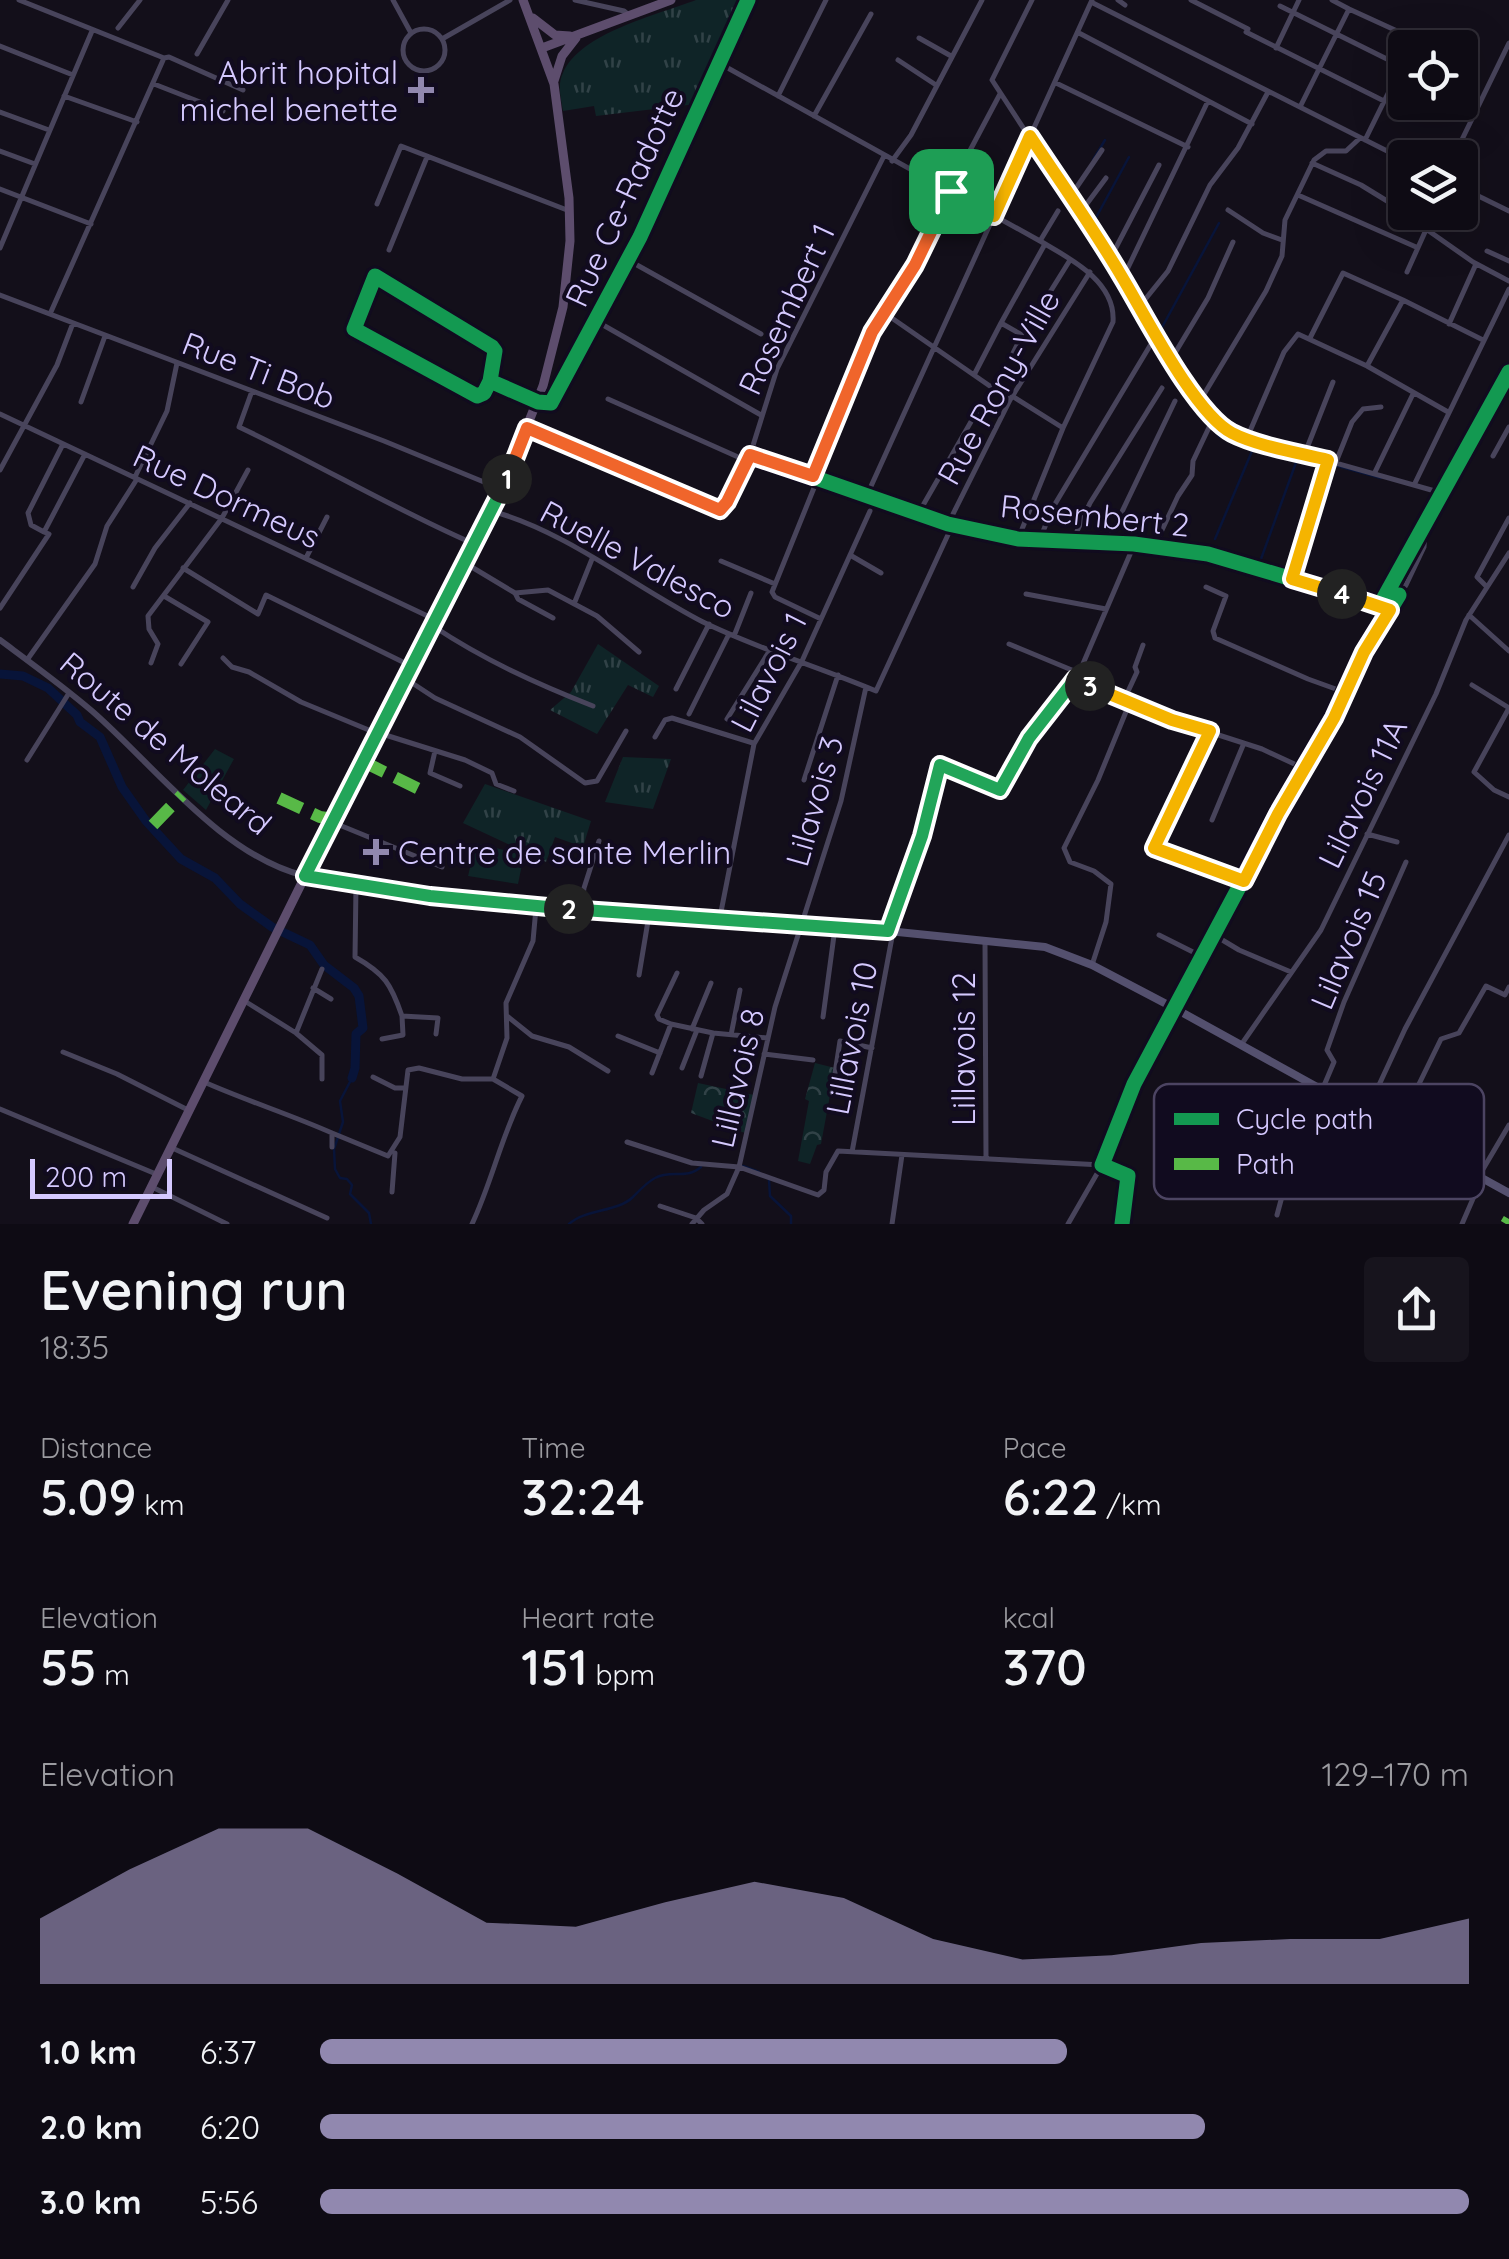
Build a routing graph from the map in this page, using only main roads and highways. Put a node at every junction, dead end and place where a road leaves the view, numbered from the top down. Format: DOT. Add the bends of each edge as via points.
graph roads {
  1 [pos="522,0"];
  2 [pos="671,0"];
  3 [pos="530,15"];
  4 [pos="578,36"];
  5 [pos="542,48"];
  6 [pos="554,84"];
  7 [pos="305,876"];
  8 [pos="1311,1084"];
  9 [pos="1484,1179"];
  10 [pos="1509,1193"];
  11 [pos="133,1224"];
  1 -- 3 [label="main road"];
  2 -- 4 [label="main road"];
  3 -- 4 [label="main road" via="555,35"];
  3 -- 5 [label="main road"];
  4 -- 5 [label="main road"];
  4 -- 6 [label="main road"];
  5 -- 6 [label="main road"];
  6 -- 7 [label="main road" via="570,211 563,307 538,402 502,490"];
  7 -- 8 [label="main road" via="536,906 1045,947 1092,965"];
  7 -- 11 [label="main road"];
  9 -- 10 [label="main road"];
}
